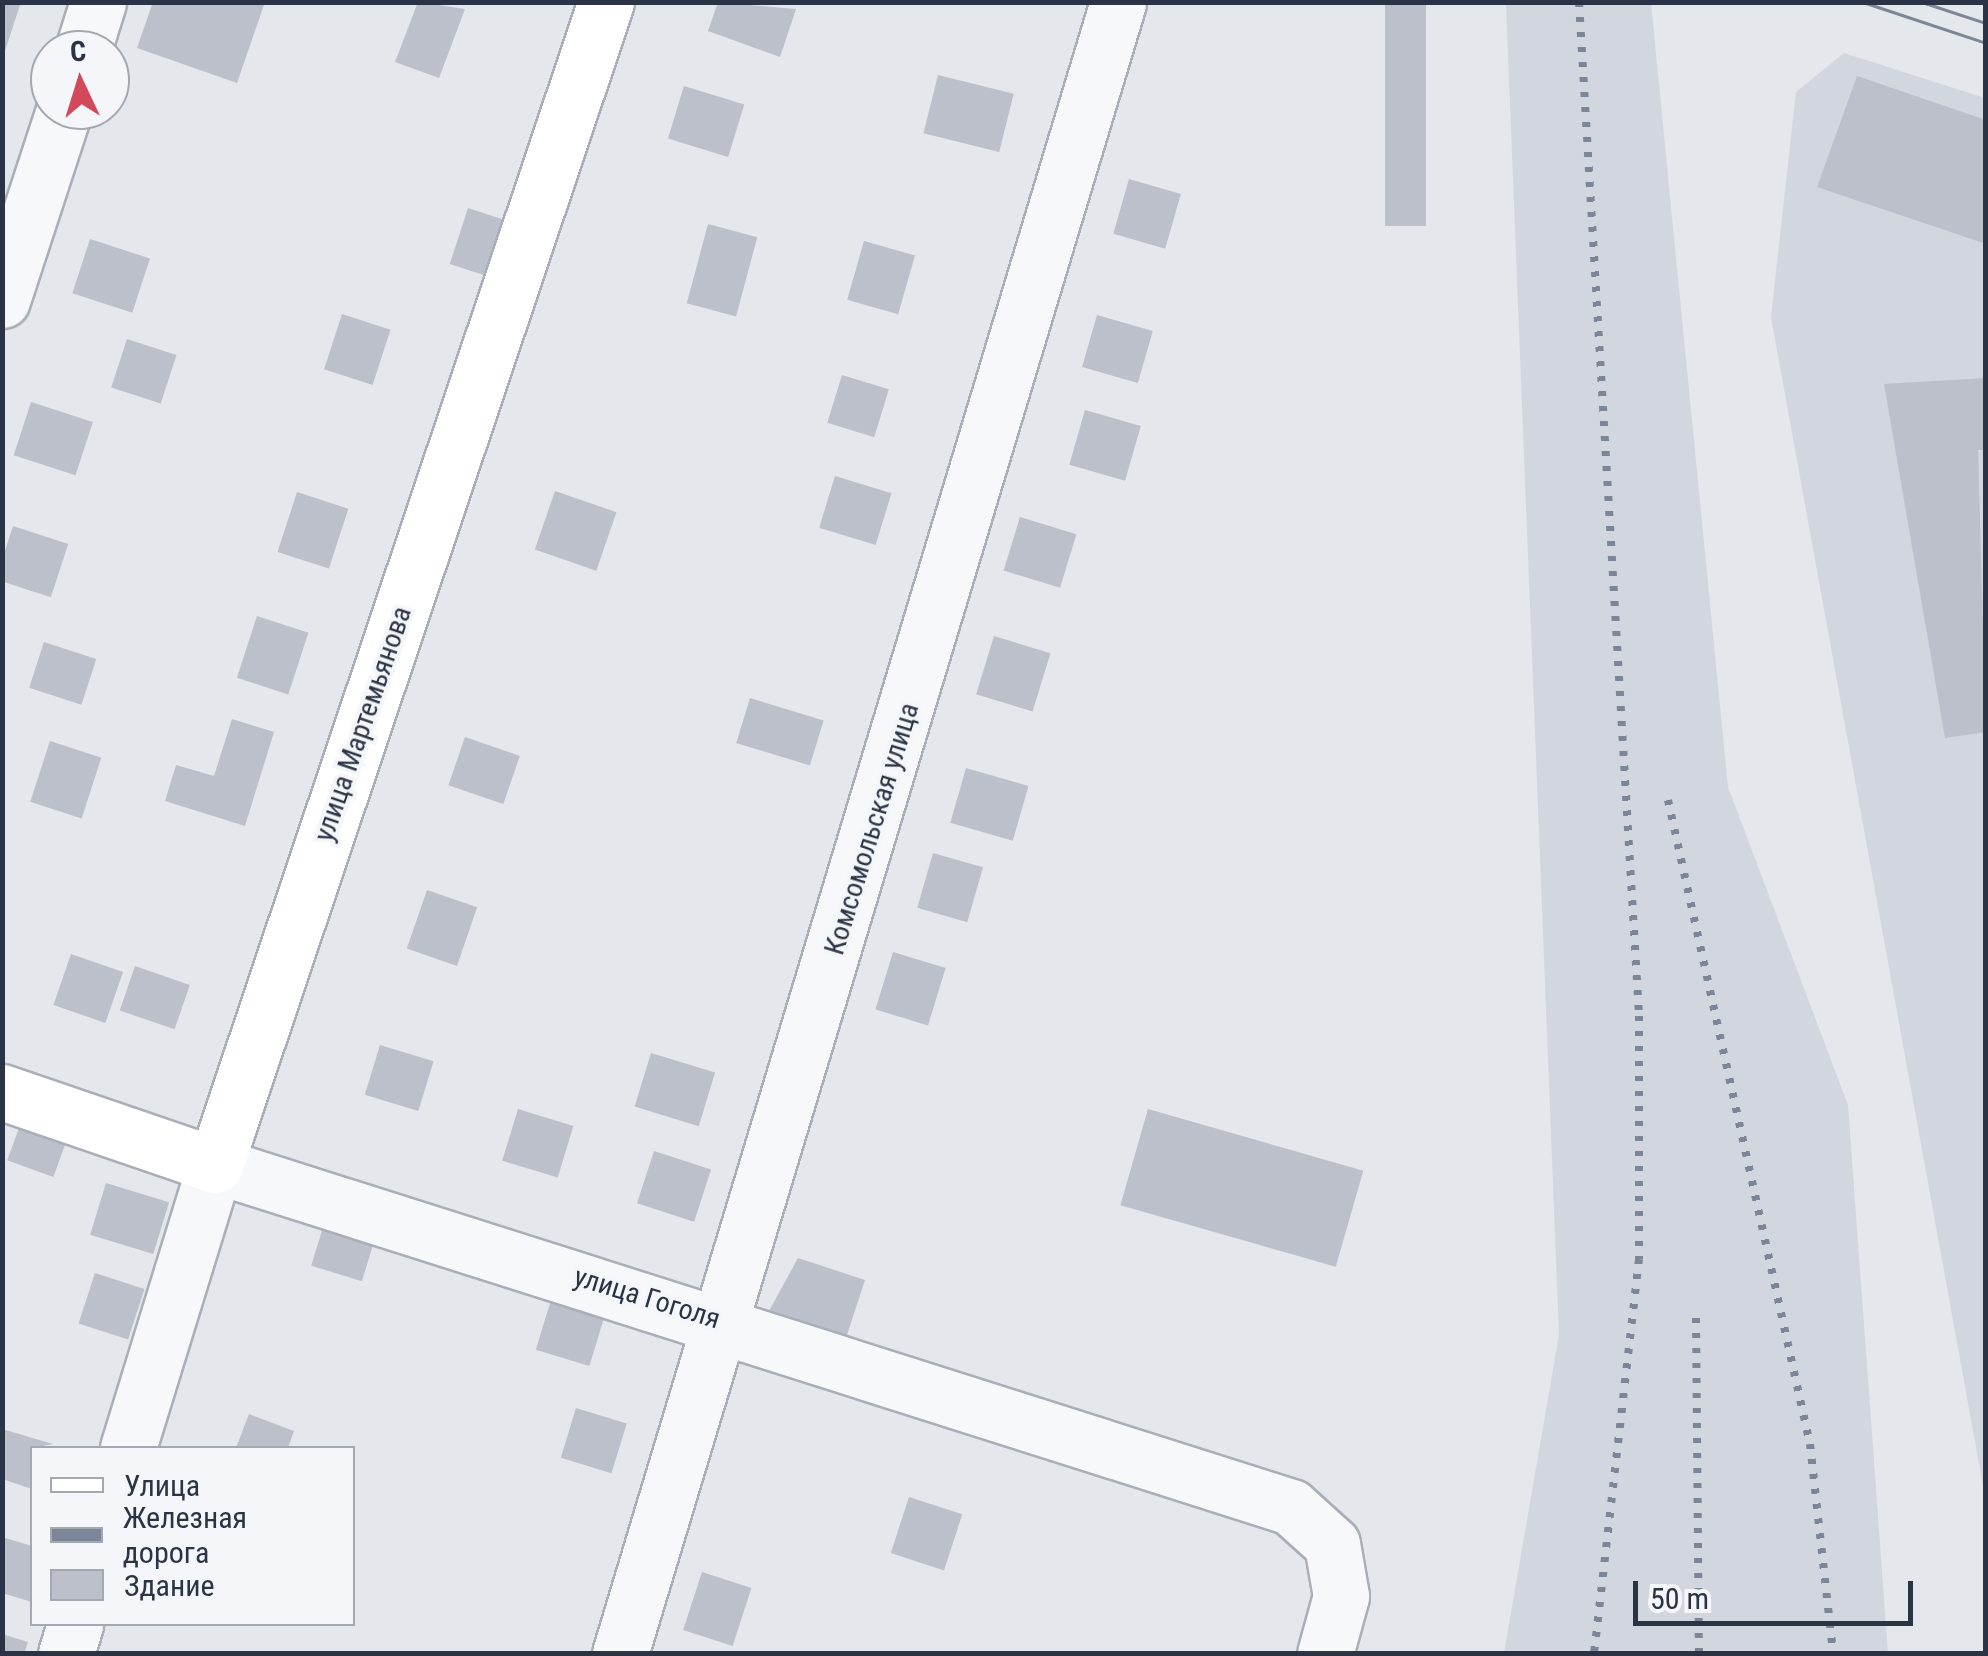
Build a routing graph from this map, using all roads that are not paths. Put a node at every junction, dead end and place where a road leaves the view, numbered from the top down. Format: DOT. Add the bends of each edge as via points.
graph roads {
  1 [pos="98,2"];
  2 [pos="606,2"];
  3 [pos="1118,2"];
  4 [pos="89,30"];
  5 [pos="57,130"];
  6 [pos="2,300"];
  7 [pos="2,1092"];
  8 [pos="214,1164"];
  9 [pos="725,1322"];
  10 [pos="129,1446"];
  11 [pos="74,1626"];
  12 [pos="66,1654"];
  13 [pos="620,1654"];
  14 [pos="1325,1654"];
  1 -- 4 [label="street"];
  2 -- 8 [label="main road, улица Мартемьянова"];
  3 -- 9 [label="street, Комсомольская улица"];
  5 -- 6 [label="street"];
  7 -- 8 [label="main road, улица Гоголя"];
  8 -- 9 [label="street, улица Гоголя"];
  8 -- 10 [label="street, улица Мартемьянова"];
  9 -- 13 [label="street, Комсомольская улица"];
  9 -- 14 [label="street, улица Гоголя" via="1291,1508 1332,1544 1342,1596"];
  11 -- 12 [label="street"];
}
